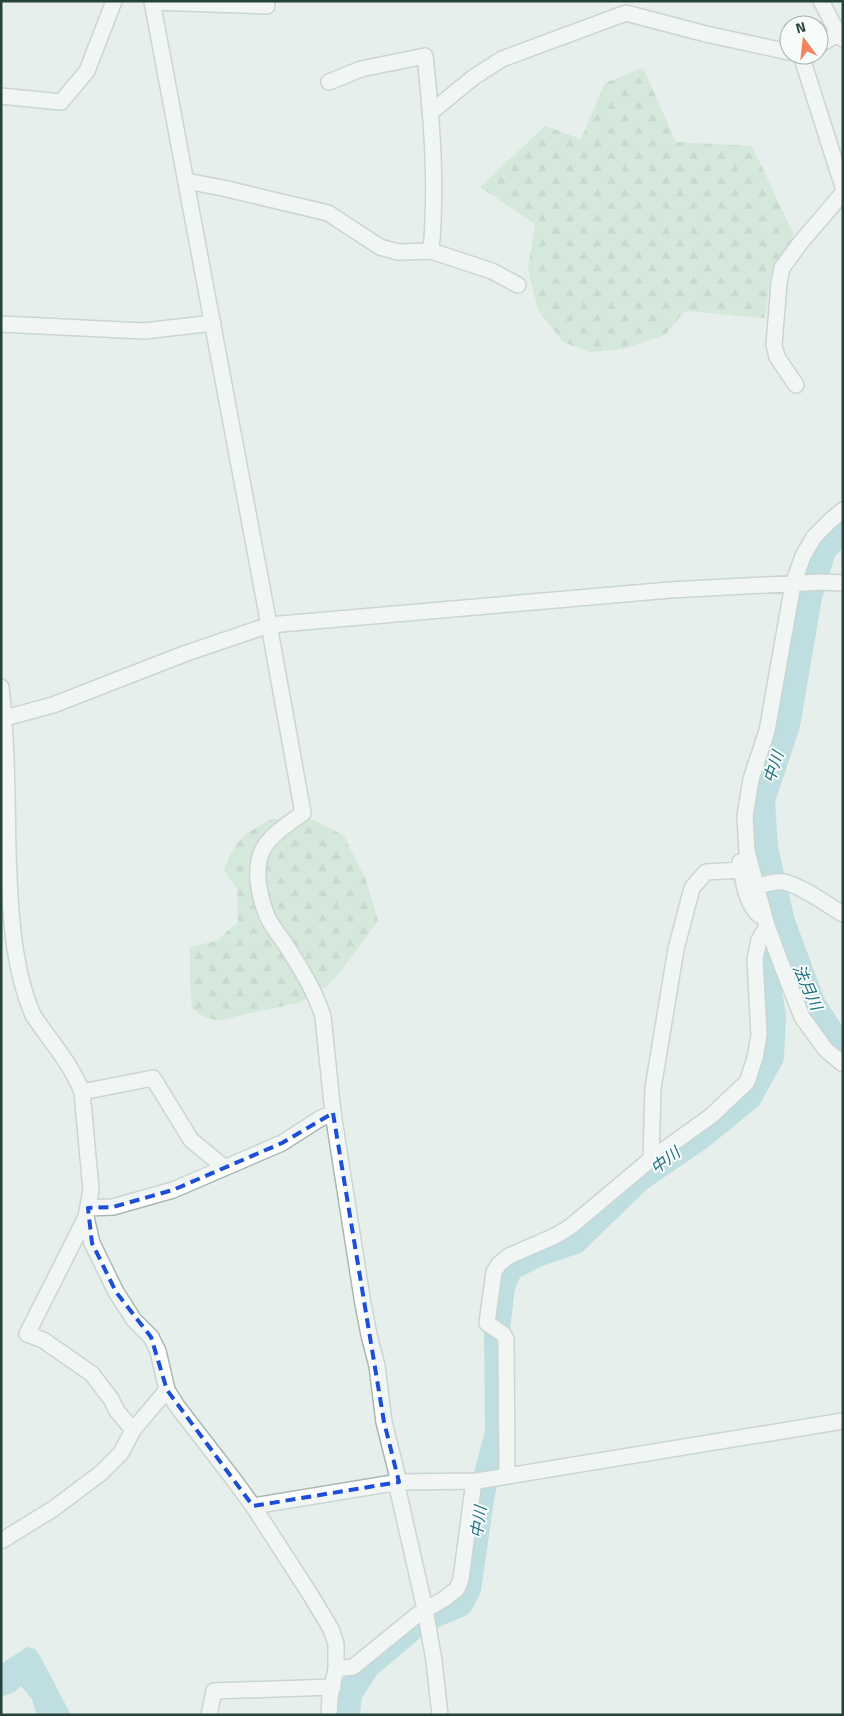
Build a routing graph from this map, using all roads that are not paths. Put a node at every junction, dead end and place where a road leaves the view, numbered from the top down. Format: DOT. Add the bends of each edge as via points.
graph roads {
  1 [pos="114,1"];
  2 [pos="821,1"];
  3 [pos="152,2"];
  4 [pos="267,6"];
  5 [pos="622,7"];
  6 [pos="842,35"];
  7 [pos="829,41"];
  8 [pos="779,50"];
  9 [pos="804,65"];
  10 [pos="329,82"];
  11 [pos="1,96"];
  12 [pos="432,112"];
  13 [pos="186,181"];
  14 [pos="843,187"];
  15 [pos="843,193"];
  16 [pos="431,251"];
  17 [pos="518,285"];
  18 [pos="213,323"];
  19 [pos="1,324"];
  20 [pos="796,385"];
  21 [pos="843,510"];
  22 [pos="843,583"];
  23 [pos="797,584"];
  24 [pos="268,625"];
  25 [pos="1,687"];
  26 [pos="3,719"];
  27 [pos="747,806"];
  28 [pos="741,870"];
  29 [pos="760,886"];
  30 [pos="843,914"];
  31 [pos="767,924"];
  32 [pos="843,1064"];
  33 [pos="82,1092"];
  34 [pos="333,1113"];
  35 [pos="651,1159"];
  36 [pos="224,1166"];
  37 [pos="87,1213"];
  38 [pos="167,1390"];
  39 [pos="843,1421"];
  40 [pos="133,1430"];
  41 [pos="487,1478"];
  42 [pos="397,1482"];
  43 [pos="252,1506"];
  44 [pos="1,1541"];
  45 [pos="425,1609"];
  46 [pos="336,1669"];
  47 [pos="333,1687"];
  48 [pos="209,1715"];
  49 [pos="329,1715"];
  50 [pos="440,1715"];
  1 -- 11 [label="street" via="87,71 61,102"];
  2 -- 6 [label="street"];
  3 -- 4 [label="street"];
  3 -- 13 [label="street"];
  5 -- 8 [label="street" via="706,34"];
  5 -- 12 [label="street" via="502,60 474,77"];
  6 -- 7 [label="street"];
  9 -- 14 [label="street"];
  10 -- 12 [label="street" via="361,69 425,56"];
  12 -- 16 [label="street" via="434,198"];
  13 -- 16 [label="street" via="328,213 380,247 398,252"];
  13 -- 18 [label="street"];
  15 -- 20 [label="street" via="782,268 774,345 776,357"];
  16 -- 17 [label="street" via="492,271"];
  18 -- 19 [label="street" via="144,331"];
  18 -- 24 [label="street"];
  21 -- 23 [label="street" via="814,537 803,556"];
  22 -- 23 [label="street"];
  23 -- 24 [label="street" via="670,590"];
  23 -- 27 [label="street" via="767,731 751,779"];
  24 -- 26 [label="street" via="53,705"];
  24 -- 34 [label="street" via="303,813 272,837 263,849 257,869 267,918 319,1002"];
  25 -- 26 [label="street"];
  26 -- 33 [label="street" via="12,927 26,998 33,1015 66,1059"];
  27 -- 28 [label="street" via="737,829"];
  27 -- 29 [label="street" via="747,851"];
  28 -- 31 [label="street" via="754,910"];
  28 -- 35 [label="street" via="706,872 692,888 663,1019 653,1088"];
  29 -- 30 [label="street" via="785,882"];
  29 -- 31 [label="street"];
  31 -- 32 [label="street" via="802,1018 826,1050"];
  31 -- 35 [label="street" via="758,940 755,959 759,1035 747,1082 711,1116"];
  33 -- 36 [label="street" via="152,1078 191,1140"];
  33 -- 37 [label="street" via="92,1190"];
  34 -- 36 [label="street" via="282,1143"];
  34 -- 42 [label="street" via="363,1304"];
  35 -- 41 [label="street" via="570,1228 509,1256 494,1272 487,1324 506,1338"];
  36 -- 37 [label="street" via="173,1190"];
  37 -- 38 [label="street" via="92,1243 116,1292 134,1320 152,1337"];
  37 -- 40 [label="street" via="27,1334 42,1340 92,1374"];
  38 -- 40 [label="street"];
  38 -- 43 [label="street"];
  39 -- 41 [label="street"];
  40 -- 44 [label="street" via="122,1453 101,1473 54,1509"];
  41 -- 42 [label="street"];
  41 -- 45 [label="street" via="457,1589"];
  42 -- 43 [label="street"];
  42 -- 45 [label="street"];
  43 -- 46 [label="street" via="331,1628 336,1644"];
  45 -- 46 [label="street" via="353,1667"];
  45 -- 50 [label="street"];
  46 -- 47 [label="street"];
  47 -- 48 [label="street" via="214,1691"];
  47 -- 49 [label="street"];
}
